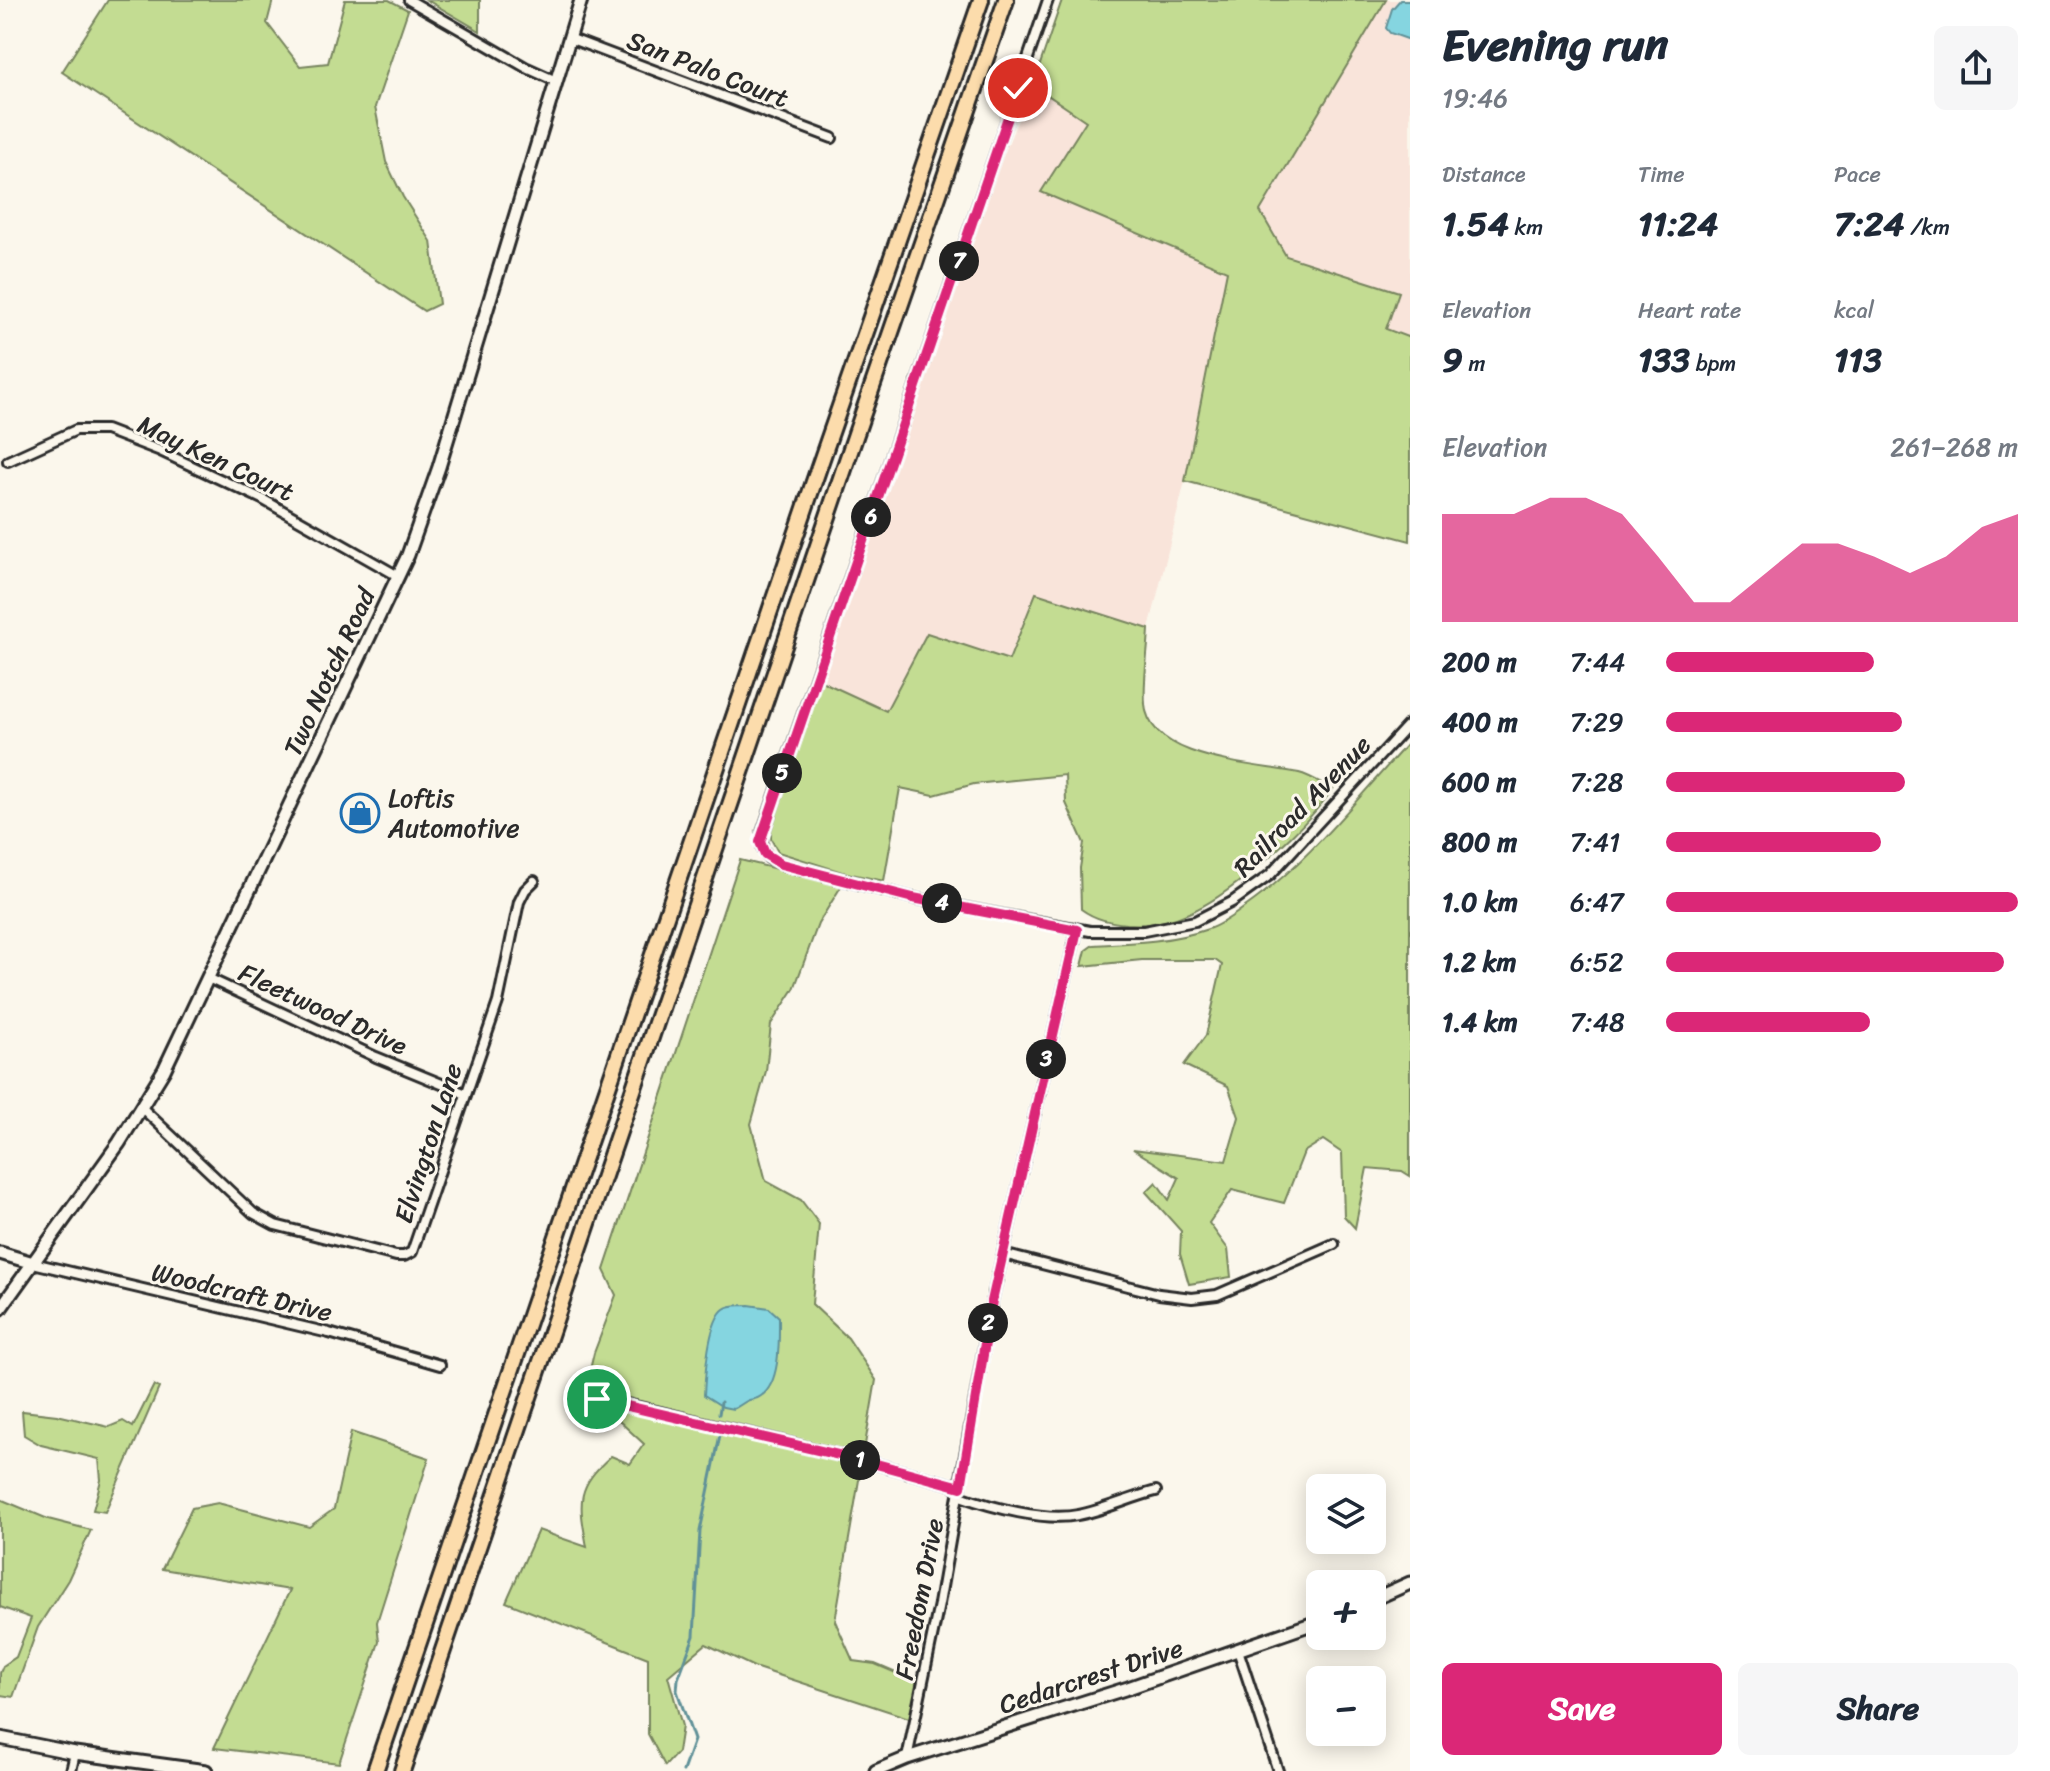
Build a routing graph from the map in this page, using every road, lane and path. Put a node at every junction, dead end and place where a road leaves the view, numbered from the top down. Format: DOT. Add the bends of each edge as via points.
graph roads {
  1 [pos="409,0"];
  2 [pos="581,0"];
  3 [pos="981,0"];
  4 [pos="1006,0"];
  5 [pos="1048,0"];
  6 [pos="569,38"];
  7 [pos="556,81"];
  8 [pos="832,138"];
  9 [pos="8,461"];
  10 [pos="398,576"];
  11 [pos="1410,723"];
  12 [pos="534,881"];
  13 [pos="1077,930"];
  14 [pos="208,978"];
  15 [pos="466,1094"];
  16 [pos="142,1108"];
  17 [pos="1334,1244"];
  18 [pos="0,1253"];
  19 [pos="1003,1254"];
  20 [pos="33,1263"];
  21 [pos="0,1309"];
  22 [pos="440,1365"];
  23 [pos="597,1399"];
  24 [pos="1156,1491"];
  25 [pos="960,1492"];
  26 [pos="1410,1583"];
  27 [pos="1386,1594"];
  28 [pos="1306,1626"];
  29 [pos="1238,1650"];
  30 [pos="0,1738"];
  31 [pos="75,1753"];
  32 [pos="907,1758"];
  33 [pos="71,1771"];
  34 [pos="206,1771"];
  35 [pos="375,1771"];
  36 [pos="402,1771"];
  37 [pos="876,1771"];
  38 [pos="1278,1771"];
  1 -- 7 [label="street"];
  2 -- 6 [label="street, Two Notch Road"];
  3 -- 35 [label="highway"];
  4 -- 36 [label="highway"];
  5 -- 13 [label="street, Railroad Avenue" via="760,842 765,854 781,864 913,898"];
  6 -- 7 [label="street, Two Notch Road"];
  6 -- 8 [label="street, San Palo Court"];
  7 -- 10 [label="street, Two Notch Road" via="439,467"];
  9 -- 10 [label="street, May Ken Court" via="76,430 106,430 262,499"];
  10 -- 14 [label="street, Two Notch Road"];
  11 -- 13 [label="street, Railroad Avenue" via="1286,860 1232,902 1168,928"];
  12 -- 15 [label="street, Elvington Lane" via="519,902 498,1002"];
  13 -- 19 [label="street, Freedom Drive"];
  14 -- 15 [label="street, Fleetwood Drive"];
  14 -- 16 [label="street, Two Notch Road"];
  15 -- 16 [label="street, Elvington Lane" via="416,1245 404,1256 267,1221 246,1208"];
  16 -- 20 [label="street, Two Notch Road"];
  17 -- 19 [label="street" via="1217,1295 1192,1298"];
  18 -- 20 [label="street"];
  19 -- 25 [label="street, Freedom Drive"];
  20 -- 21 [label="street, Two Notch Road"];
  20 -- 22 [label="street, Woodcraft Drive" via="329,1333"];
  23 -- 25 [label="street" via="869,1462"];
  24 -- 25 [label="street" via="1064,1517 1013,1510"];
  25 -- 32 [label="street, Freedom Drive"];
  26 -- 27 [label="street"];
  28 -- 29 [label="street, Cedarcrest Drive"];
  29 -- 32 [label="street, Cedarcrest Drive"];
  29 -- 38 [label="street"];
  30 -- 31 [label="street"];
  31 -- 33 [label="street"];
  31 -- 34 [label="street"];
  32 -- 37 [label="street, Cedarcrest Drive"];
}
